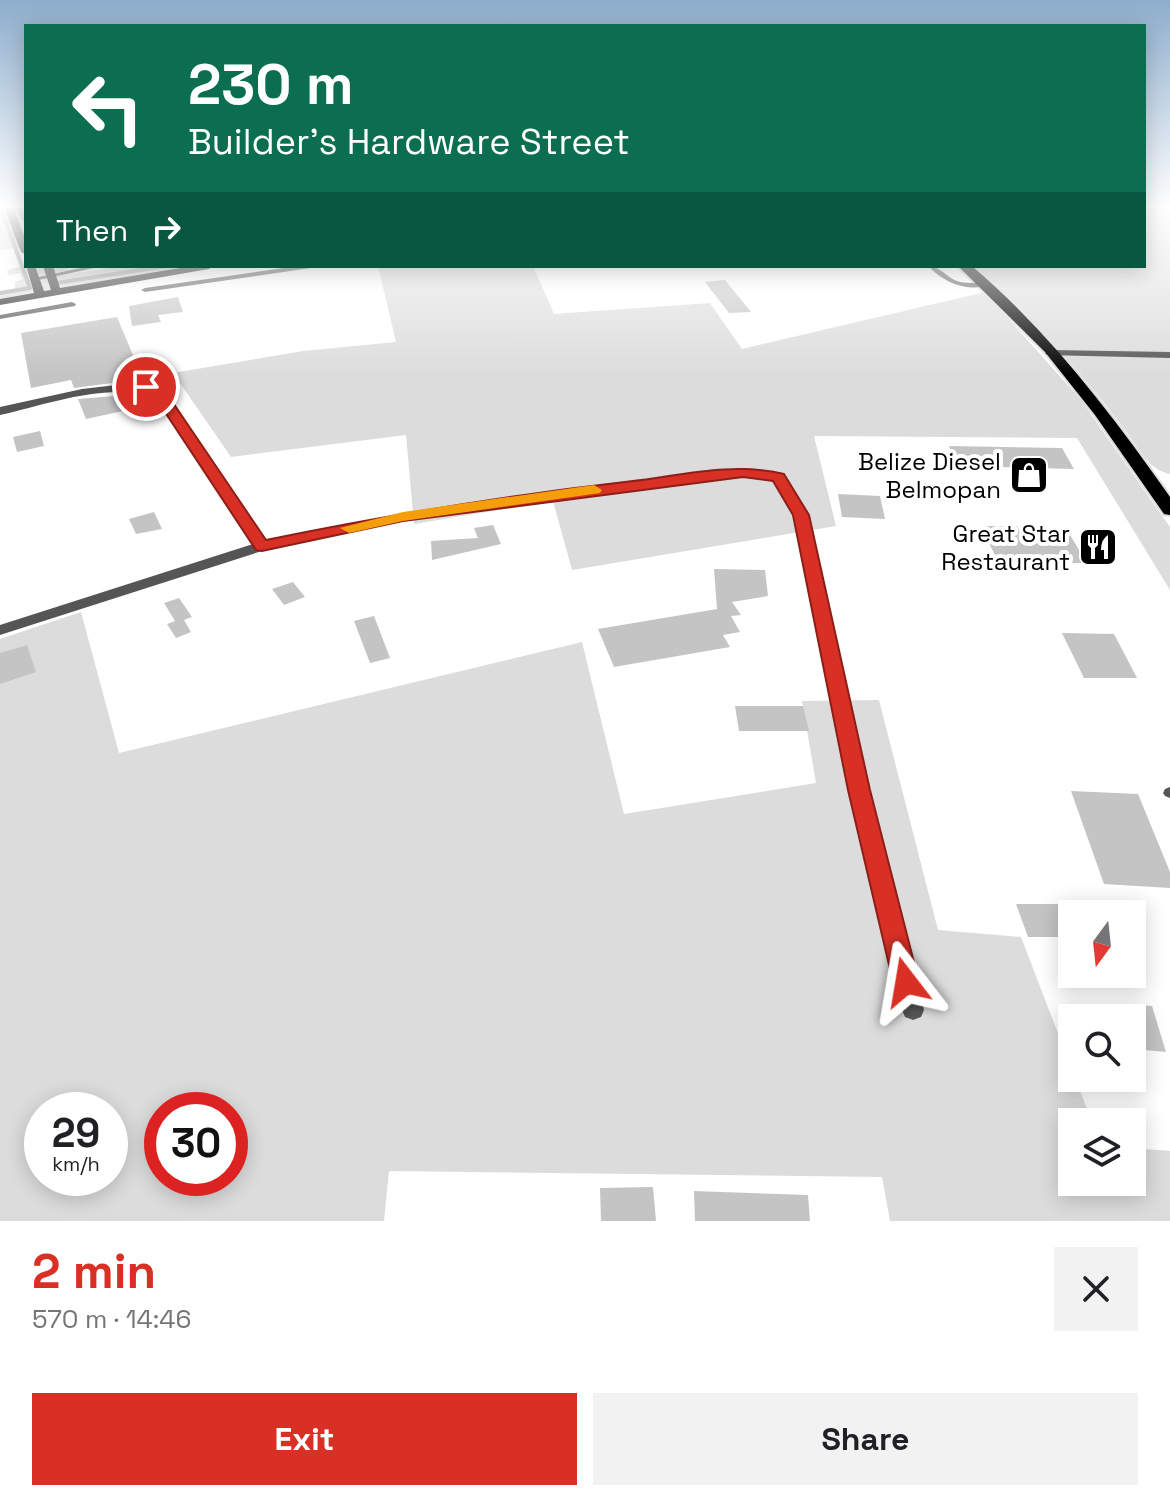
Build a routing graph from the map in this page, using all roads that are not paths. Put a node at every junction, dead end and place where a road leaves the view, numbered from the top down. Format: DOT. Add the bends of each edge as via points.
graph roads {
  1 [pos="31,268"];
  2 [pos="80,268"];
  3 [pos="195,268"];
  4 [pos="296,268"];
  5 [pos="933,268"];
  6 [pos="967,268"];
  7 [pos="50,271"];
  8 [pos="167,272"];
  9 [pos="34,279"];
  10 [pos="987,284"];
  11 [pos="173,285"];
  12 [pos="145,290"];
  13 [pos="56,291"];
  14 [pos="40,294"];
  15 [pos="0,302"];
  16 [pos="72,304"];
  17 [pos="0,317"];
  18 [pos="1051,353"];
  19 [pos="1170,355"];
  20 [pos="0,411"];
  21 [pos="1170,510"];
  22 [pos="262,546"];
  23 [pos="0,630"];
  24 [pos="913,1010"];
  1 -- 9 [label="street"];
  2 -- 7 [label="lane"];
  3 -- 8 [label="street"];
  4 -- 11 [label="lane"];
  5 -- 10 [label="lane" via="949,283"];
  6 -- 10 [label="main road"];
  7 -- 9 [label="lane"];
  7 -- 13 [label="street"];
  8 -- 11 [label="lane"];
  8 -- 13 [label="street"];
  9 -- 14 [label="street"];
  10 -- 18 [label="main road"];
  11 -- 12 [label="lane"];
  13 -- 14 [label="street"];
  14 -- 15 [label="street"];
  16 -- 17 [label="lane"];
  18 -- 19 [label="street"];
  18 -- 21 [label="main road" via="1109,421"];
  20 -- 22 [label="street" via="122,387 146,387 160,394"];
  22 -- 23 [label="street"];
  22 -- 24 [label="street" via="536,497 743,472 778,477 801,515 859,790"];
}
